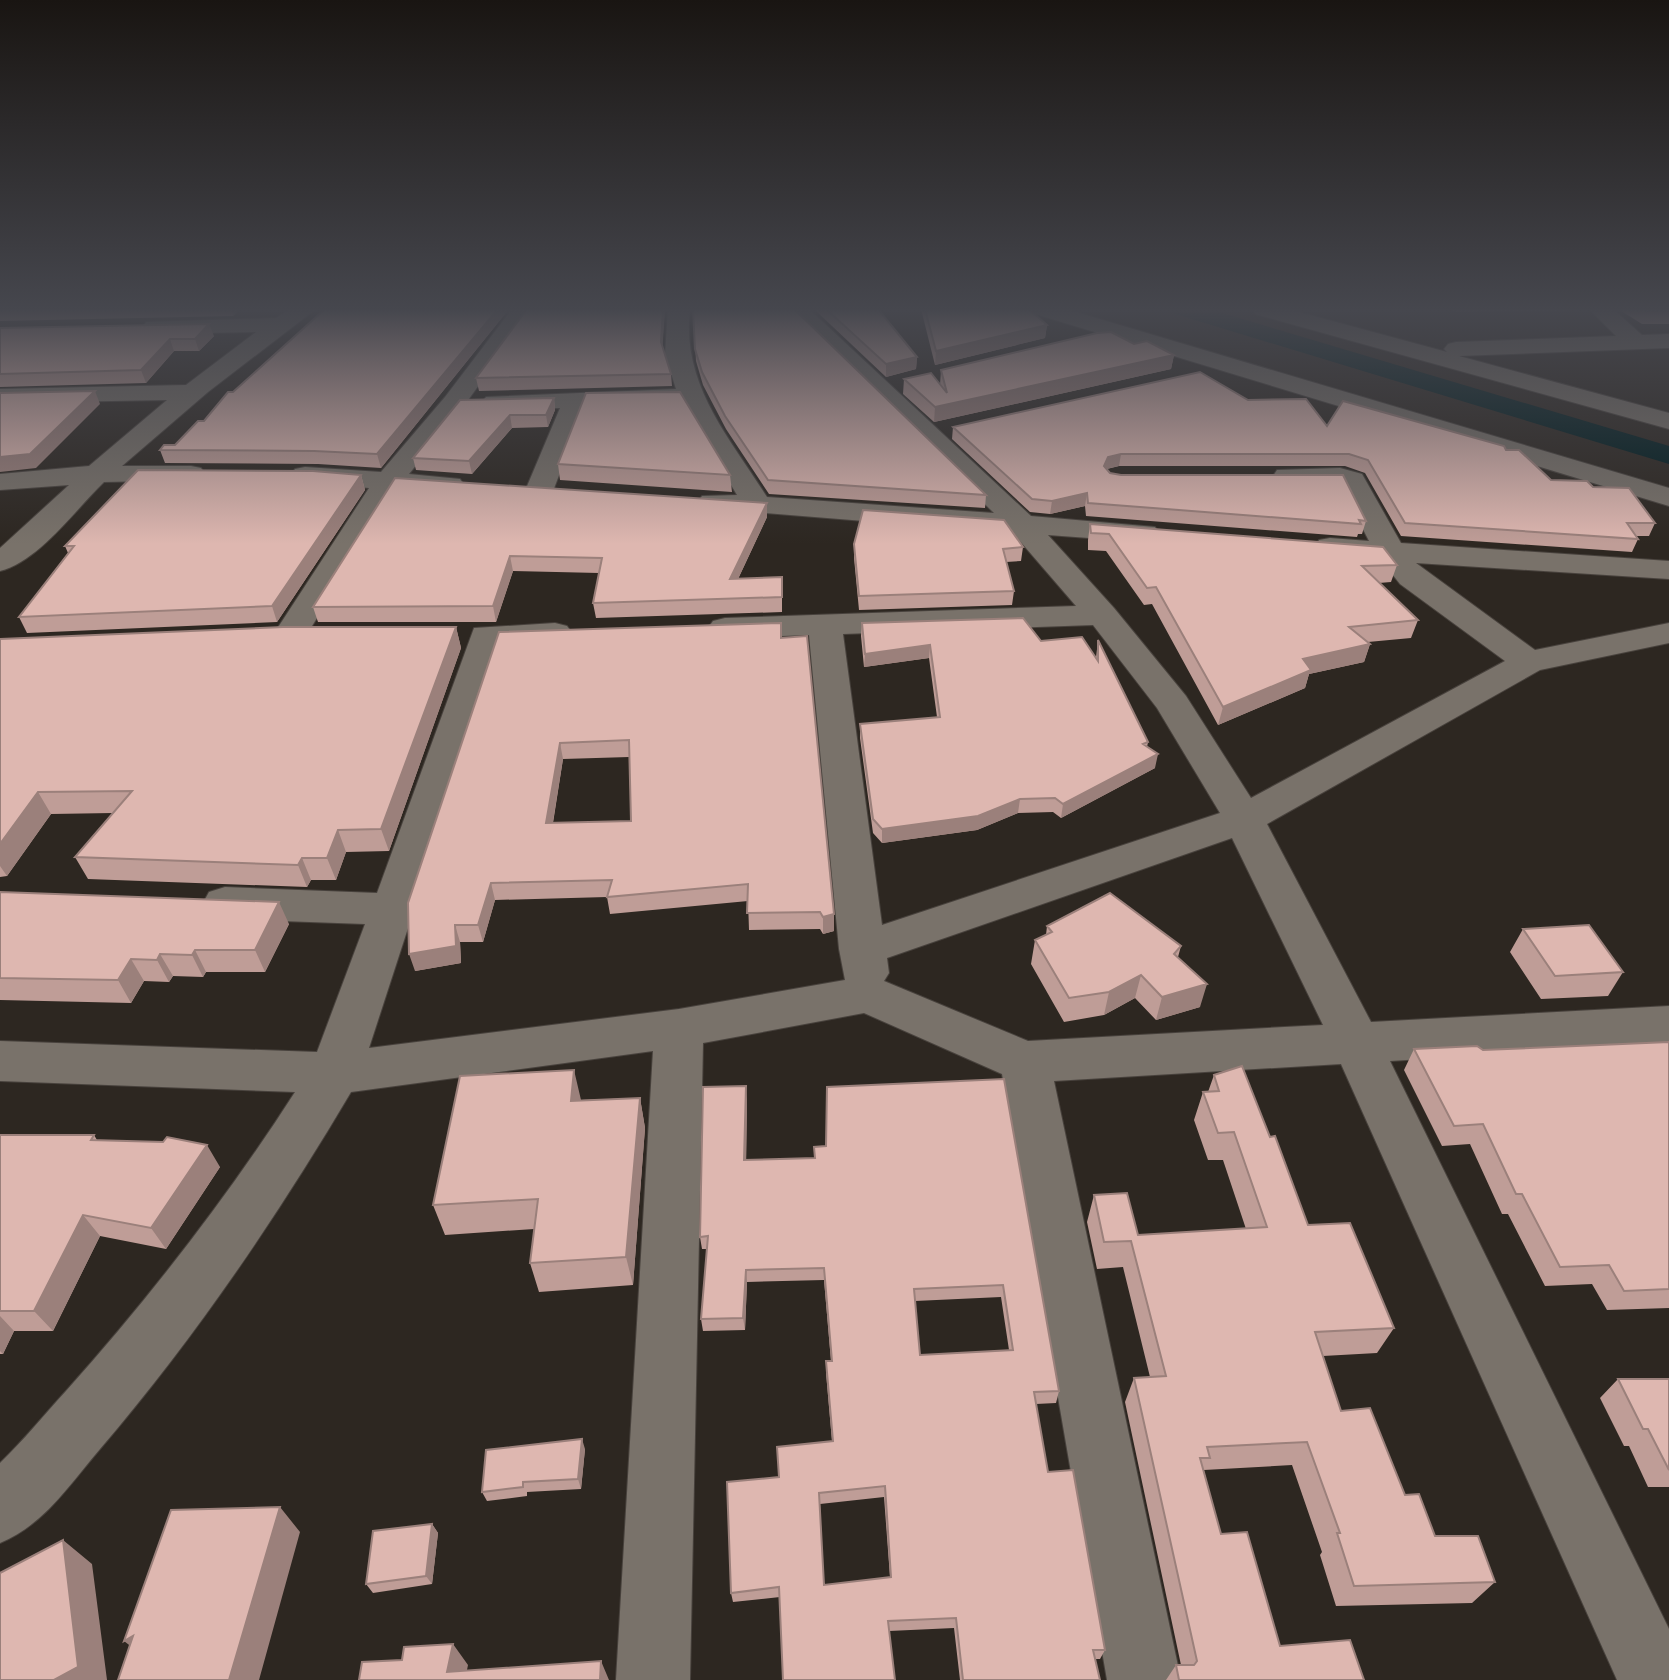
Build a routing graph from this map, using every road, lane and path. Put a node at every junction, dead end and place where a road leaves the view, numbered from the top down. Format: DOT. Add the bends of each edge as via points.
graph roads {
  1 [pos="198,387"];
  2 [pos="465,387"];
  3 [pos="687,387"];
  4 [pos="885,387"];
  5 [pos="1304,387"];
  6 [pos="1547,387"];
  7 [pos="879,389"];
  8 [pos="192,392"];
  9 [pos="0,396"];
  10 [pos="691,396"];
  11 [pos="575,401"];
  12 [pos="454,402"];
  13 [pos="1669,421"];
  14 [pos="960,426"];
  15 [pos="930,433"];
  16 [pos="96,474"];
  17 [pos="223,474"];
  18 [pos="271,474"];
  19 [pos="1261,476"];
  20 [pos="388,481"];
  21 [pos="0,482"];
  22 [pos="478,487"];
  23 [pos="509,489"];
  24 [pos="539,491"];
  25 [pos="570,493"];
  26 [pos="679,500"];
  27 [pos="1667,500"];
  28 [pos="757,504"];
  29 [pos="1021,523"];
  30 [pos="1175,535"];
  31 [pos="1298,545"];
  32 [pos="1390,552"];
  33 [pos="0,562"];
  34 [pos="1669,570"];
  35 [pos="1102,615"];
  36 [pos="825,625"];
  37 [pos="687,629"];
  38 [pos="594,632"];
  39 [pos="1669,633"];
  40 [pos="335,635"];
  41 [pos="1529,662"];
  42 [pos="1244,819"];
  43 [pos="189,902"];
  44 [pos="393,909"];
  45 [pos="864,972"];
  46 [pos="1669,1025"];
  47 [pos="679,1028"];
  48 [pos="1357,1044"];
  49 [pos="0,1061"];
  50 [pos="1025,1062"];
  51 [pos="335,1073"];
  52 [pos="0,1509"];
  53 [pos="653,1680"];
  54 [pos="1144,1680"];
  55 [pos="1655,1680"];
  1 -- 8 [label="street"];
  2 -- 12 [label="street"];
  3 -- 10 [label="street"];
  4 -- 7 [label="street"];
  5 -- 27 [label="street"];
  6 -- 13 [label="street"];
  7 -- 15 [label="street"];
  8 -- 9 [label="street"];
  8 -- 16 [label="street"];
  10 -- 11 [label="street"];
  10 -- 28 [label="street"];
  11 -- 12 [label="street"];
  11 -- 24 [label="street"];
  12 -- 20 [label="street"];
  14 -- 15 [label="street"];
  15 -- 29 [label="street"];
  16 -- 17 [label="street"];
  16 -- 21 [label="street"];
  16 -- 33 [label="street" via="45,528"];
  18 -- 20 [label="street"];
  19 -- 32 [label="street" via="1349,478"];
  20 -- 22 [label="street"];
  20 -- 40 [label="street" via="275,635"];
  23 -- 24 [label="street"];
  24 -- 25 [label="street"];
  26 -- 28 [label="street"];
  28 -- 29 [label="street"];
  29 -- 30 [label="street"];
  29 -- 35 [label="street"];
  31 -- 32 [label="street"];
  32 -- 34 [label="street"];
  32 -- 41 [label="street" via="1411,577"];
  35 -- 36 [label="street"];
  35 -- 42 [label="street" via="1173,704"];
  36 -- 37 [label="street"];
  36 -- 45 [label="street"];
  38 -- 44 [label="street" via="471,635"];
  39 -- 41 [label="street"];
  41 -- 42 [label="street"];
  42 -- 45 [label="street"];
  42 -- 48 [label="street"];
  43 -- 44 [label="street"];
  44 -- 51 [label="street"];
  45 -- 47 [label="street"];
  45 -- 50 [label="street"];
  46 -- 48 [label="street"];
  47 -- 51 [label="street"];
  47 -- 53 [label="street"];
  48 -- 50 [label="street"];
  48 -- 55 [label="street"];
  49 -- 51 [label="street"];
  50 -- 54 [label="street"];
  51 -- 52 [label="street" via="193,1284 124,1373"];
}
